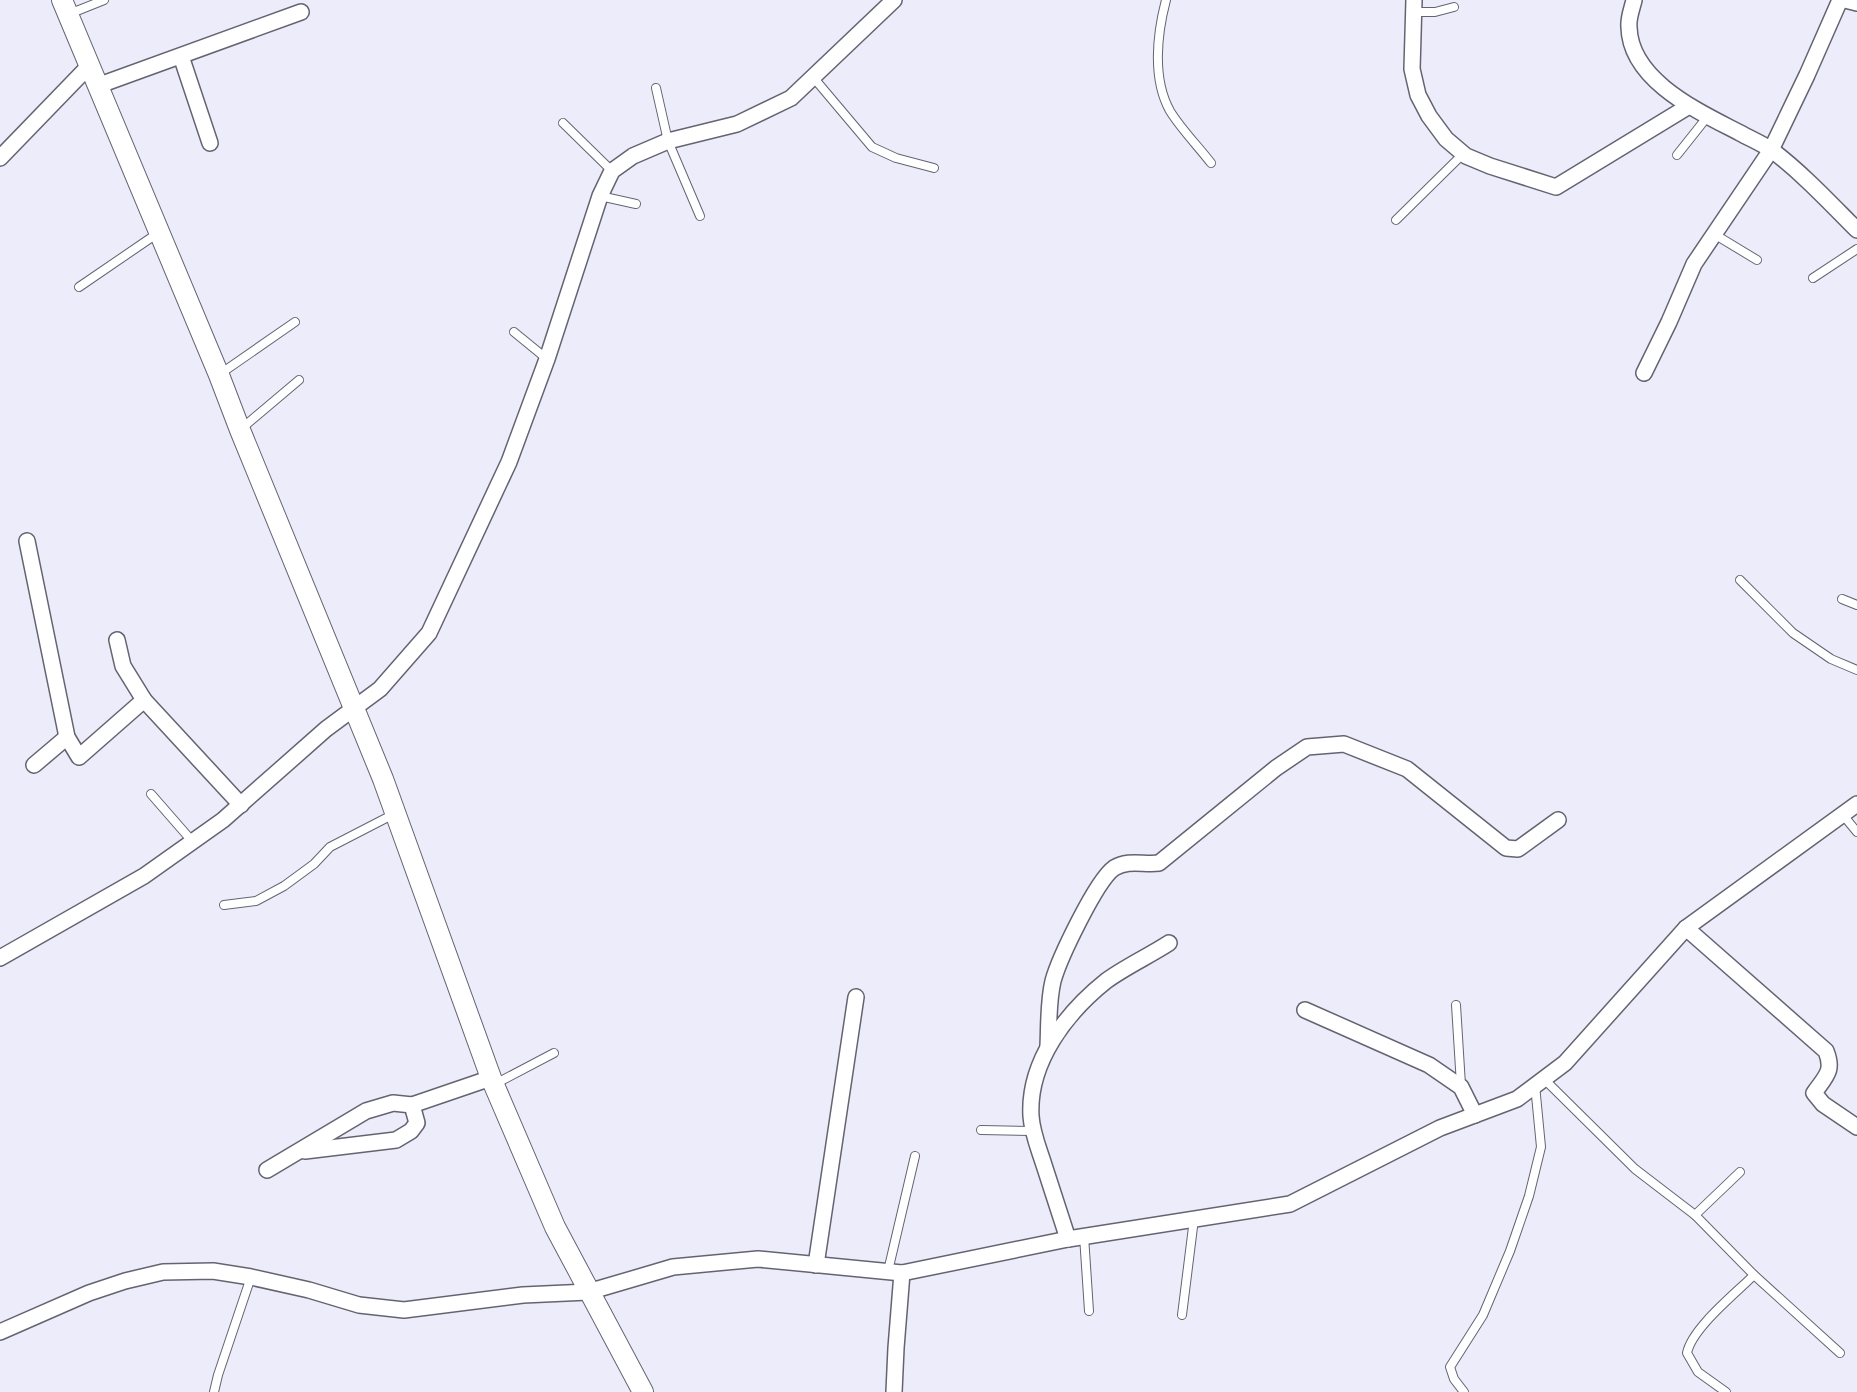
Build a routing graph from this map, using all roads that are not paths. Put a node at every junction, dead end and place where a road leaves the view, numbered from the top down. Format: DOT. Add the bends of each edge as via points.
graph roads {
  1 [pos="104,0"];
  2 [pos="894,0"];
  3 [pos="1166,0"];
  4 [pos="1634,0"];
  5 [pos="1840,0"];
  6 [pos="1845,0"];
  7 [pos="1857,3"];
  8 [pos="1415,6"];
  9 [pos="65,7"];
  10 [pos="1454,7"];
  11 [pos="301,12"];
  12 [pos="180,56"];
  13 [pos="89,66"];
  14 [pos="813,78"];
  15 [pos="97,86"];
  16 [pos="656,88"];
  17 [pos="1689,106"];
  18 [pos="1708,116"];
  19 [pos="563,123"];
  20 [pos="668,141"];
  21 [pos="210,143"];
  22 [pos="1771,150"];
  23 [pos="1463,154"];
  24 [pos="1677,155"];
  25 [pos="0,158"];
  26 [pos="1211,162"];
  27 [pos="934,168"];
  28 [pos="612,171"];
  29 [pos="600,196"];
  30 [pos="636,204"];
  31 [pos="700,216"];
  32 [pos="1396,220"];
  33 [pos="1857,230"];
  34 [pos="158,233"];
  35 [pos="1714,234"];
  36 [pos="1857,249"];
  37 [pos="1757,260"];
  38 [pos="1814,278"];
  39 [pos="79,288"];
  40 [pos="295,321"];
  41 [pos="514,332"];
  42 [pos="547,359"];
  43 [pos="1644,373"];
  44 [pos="219,375"];
  45 [pos="299,380"];
  46 [pos="240,430"];
  47 [pos="27,542"];
  48 [pos="1740,580"];
  49 [pos="1842,599"];
  50 [pos="1857,605"];
  51 [pos="117,640"];
  52 [pos="1857,670"];
  53 [pos="144,700"];
  54 [pos="354,709"];
  55 [pos="67,737"];
  56 [pos="34,765"];
  57 [pos="151,794"];
  58 [pos="1857,804"];
  59 [pos="241,805"];
  60 [pos="396,813"];
  61 [pos="1843,815"];
  62 [pos="1558,820"];
  63 [pos="1857,832"];
  64 [pos="192,841"];
  65 [pos="224,904"];
  66 [pos="1686,928"];
  67 [pos="1169,943"];
  68 [pos="0,958"];
  69 [pos="856,997"];
  70 [pos="1456,1005"];
  71 [pos="1305,1010"];
  72 [pos="1048,1046"];
  73 [pos="554,1053"];
  74 [pos="492,1081"];
  75 [pos="1540,1082"];
  76 [pos="1461,1087"];
  77 [pos="412,1105"];
  78 [pos="1475,1115"];
  79 [pos="1857,1127"];
  80 [pos="981,1130"];
  81 [pos="1033,1131"];
  82 [pos="300,1152"];
  83 [pos="915,1156"];
  84 [pos="267,1170"];
  85 [pos="1740,1172"];
  86 [pos="1695,1215"];
  87 [pos="1194,1219"];
  88 [pos="1084,1236"];
  89 [pos="1068,1239"];
  90 [pos="816,1264"];
  91 [pos="895,1272"];
  92 [pos="1754,1275"];
  93 [pos="251,1277"];
  94 [pos="588,1292"];
  95 [pos="1089,1311"];
  96 [pos="1182,1315"];
  97 [pos="0,1332"];
  98 [pos="1840,1353"];
  99 [pos="214,1392"];
  100 [pos="643,1392"];
  101 [pos="894,1392"];
  102 [pos="1464,1392"];
  103 [pos="1726,1392"];
  1 -- 9 [label="lane"];
  2 -- 14 [label="street"];
  3 -- 26 [label="lane" via="1159,30 1159,81 1170,110"];
  4 -- 17 [label="street" via="1629,27 1634,51 1650,75"];
  5 -- 22 [label="street"];
  6 -- 7 [label="street"];
  8 -- 10 [label="lane" via="1435,12"];
  8 -- 23 [label="street" via="1412,69 1418,95 1434,124"];
  9 -- 13 [label="street"];
  11 -- 12 [label="street"];
  12 -- 15 [label="street"];
  12 -- 21 [label="street"];
  13 -- 15 [label="street"];
  13 -- 25 [label="street"];
  14 -- 20 [label="street" via="791,98 737,124"];
  14 -- 27 [label="lane" via="872,147"];
  15 -- 34 [label="street"];
  16 -- 20 [label="lane"];
  17 -- 18 [label="street"];
  17 -- 23 [label="street" via="1556,187"];
  18 -- 22 [label="street"];
  18 -- 24 [label="lane"];
  19 -- 28 [label="lane"];
  20 -- 28 [label="street" via="633,156"];
  20 -- 31 [label="lane"];
  22 -- 33 [label="street"];
  22 -- 35 [label="street"];
  23 -- 32 [label="lane"];
  28 -- 29 [label="street"];
  29 -- 30 [label="lane"];
  29 -- 42 [label="street"];
  34 -- 39 [label="lane"];
  34 -- 44 [label="street"];
  35 -- 37 [label="lane"];
  35 -- 43 [label="street" via="1694,264"];
  36 -- 38 [label="lane"];
  40 -- 44 [label="lane"];
  41 -- 42 [label="lane"];
  42 -- 54 [label="street" via="509,462 429,633 380,689"];
  44 -- 46 [label="street"];
  45 -- 46 [label="lane"];
  46 -- 54 [label="street"];
  47 -- 55 [label="street"];
  48 -- 52 [label="lane" via="1793,633 1831,659"];
  49 -- 50 [label="lane"];
  51 -- 53 [label="street" via="123,666"];
  53 -- 55 [label="street" via="79,757"];
  53 -- 59 [label="street"];
  54 -- 59 [label="street"];
  54 -- 60 [label="street"];
  55 -- 56 [label="street"];
  57 -- 64 [label="lane"];
  58 -- 61 [label="street"];
  59 -- 64 [label="street"];
  60 -- 65 [label="lane" via="330,847 315,864 256,901"];
  60 -- 74 [label="street"];
  61 -- 63 [label="lane"];
  61 -- 66 [label="street"];
  62 -- 72 [label="street" via="1518,849 1506,848 1407,769 1344,744 1307,747 1159,863 1133,861 1114,869 1096,890 1064,951 1053,982"];
  64 -- 68 [label="street" via="144,876"];
  66 -- 75 [label="street" via="1565,1063"];
  66 -- 79 [label="street" via="1826,1051 1831,1063 1829,1071 1814,1093 1823,1104"];
  67 -- 72 [label="street" via="1107,981 1067,1020"];
  69 -- 90 [label="street"];
  70 -- 76 [label="lane"];
  71 -- 76 [label="street" via="1429,1065"];
  72 -- 81 [label="street" via="1032,1100"];
  73 -- 74 [label="lane"];
  74 -- 77 [label="street"];
  74 -- 94 [label="street" via="555,1227"];
  75 -- 78 [label="street" via="1517,1099"];
  75 -- 86 [label="lane" via="1635,1169"];
  75 -- 102 [label="lane" via="1541,1147 1528,1196 1483,1315 1450,1367"];
  76 -- 78 [label="street"];
  77 -- 82 [label="street" via="393,1103 366,1111"];
  77 -- 82 [label="street" via="417,1122 396,1140"];
  78 -- 87 [label="street" via="1440,1128 1290,1204"];
  80 -- 81 [label="lane"];
  81 -- 89 [label="street"];
  82 -- 84 [label="street"];
  83 -- 91 [label="lane"];
  85 -- 86 [label="lane"];
  86 -- 92 [label="lane"];
  87 -- 88 [label="street"];
  87 -- 96 [label="lane"];
  88 -- 89 [label="street"];
  88 -- 95 [label="lane"];
  89 -- 91 [label="street"];
  90 -- 91 [label="street"];
  90 -- 94 [label="street" via="758,1259 673,1267"];
  91 -- 101 [label="street"];
  92 -- 98 [label="lane"];
  92 -- 103 [label="lane" via="1689,1342 1687,1353 1698,1372"];
  93 -- 94 [label="street" via="359,1305 404,1310 523,1295"];
  93 -- 97 [label="street" via="213,1271 163,1272 89,1293"];
  93 -- 99 [label="lane"];
  94 -- 100 [label="street"];
}
